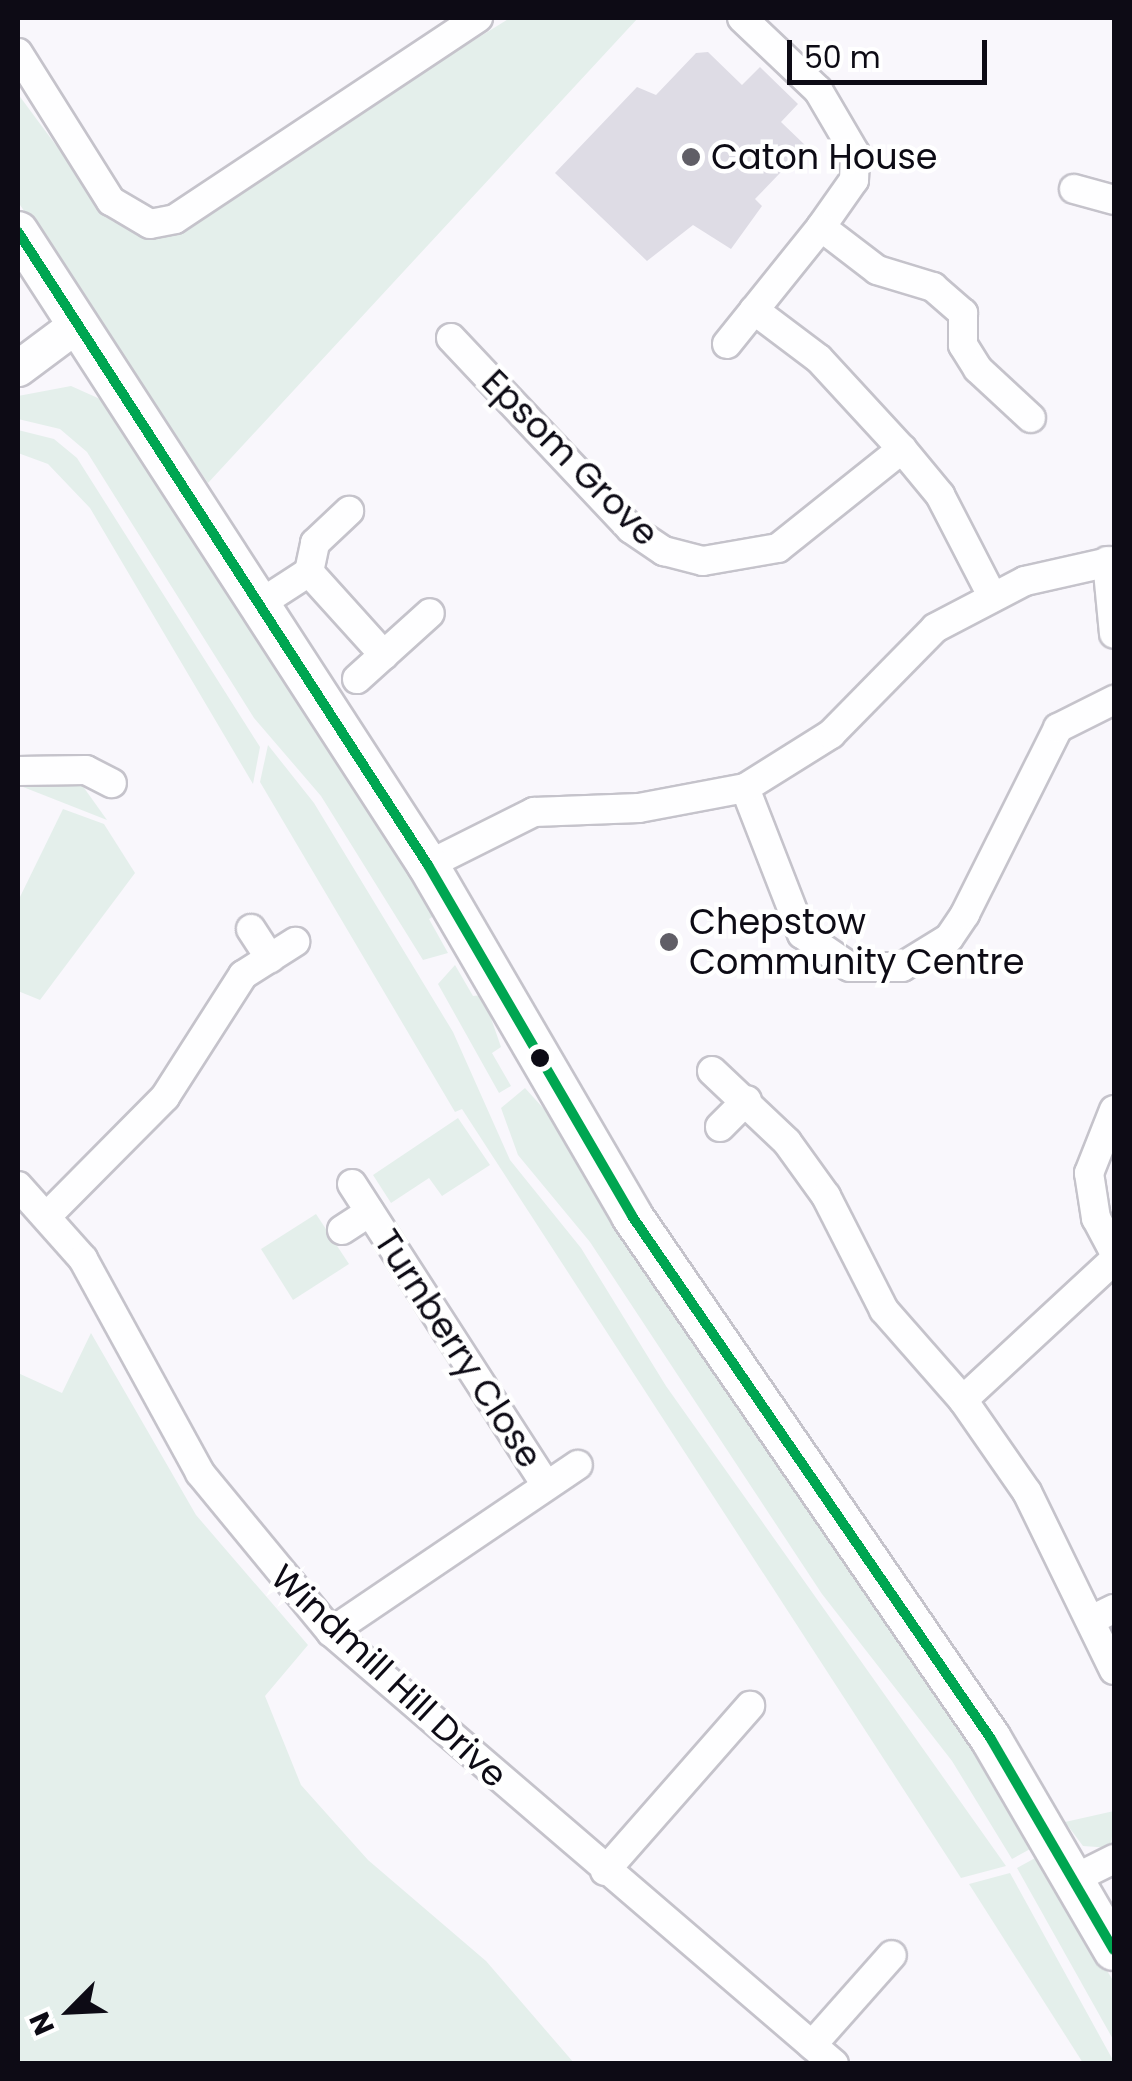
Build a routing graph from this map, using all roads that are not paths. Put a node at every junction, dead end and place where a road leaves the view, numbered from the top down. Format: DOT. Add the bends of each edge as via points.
graph roads {
  1 [pos="478,18"];
  2 [pos="742,18"];
  3 [pos="18,54"];
  4 [pos="1074,189"];
  5 [pos="1114,200"];
  6 [pos="821,227"];
  7 [pos="18,232"];
  8 [pos="754,310"];
  9 [pos="77,324"];
  10 [pos="451,338"];
  11 [pos="727,344"];
  12 [pos="18,368"];
  13 [pos="1032,420"];
  14 [pos="902,449"];
  15 [pos="349,511"];
  16 [pos="1111,561"];
  17 [pos="310,572"];
  18 [pos="991,594"];
  19 [pos="261,603"];
  20 [pos="430,613"];
  21 [pos="1114,634"];
  22 [pos="384,655"];
  23 [pos="357,679"];
  24 [pos="1114,700"];
  25 [pos="18,770"];
  26 [pos="112,783"];
  27 [pos="744,788"];
  28 [pos="428,865"];
  29 [pos="251,929"];
  30 [pos="294,942"];
  31 [pos="270,958"];
  32 [pos="712,1071"];
  33 [pos="747,1100"];
  34 [pos="1114,1110"];
  35 [pos="720,1127"];
  36 [pos="352,1184"];
  37 [pos="18,1186"];
  38 [pos="370,1212"];
  39 [pos="48,1215"];
  40 [pos="342,1230"];
  41 [pos="1114,1252"];
  42 [pos="1114,1260"];
  43 [pos="962,1400"];
  44 [pos="578,1465"];
  45 [pos="546,1485"];
  46 [pos="1103,1615"];
  47 [pos="331,1632"];
  48 [pos="1114,1670"];
  49 [pos="750,1706"];
  50 [pos="1114,1860"];
  51 [pos="605,1871"];
  52 [pos="1072,1880"];
  53 [pos="1114,1950"];
  54 [pos="892,1955"];
  55 [pos="812,2044"];
  56 [pos="834,2064"];
  1 -- 3 [label="street" via="175,219 150,224 111,201"];
  2 -- 6 [label="street" via="818,90 855,153 854,180"];
  4 -- 5 [label="street"];
  6 -- 8 [label="street"];
  6 -- 13 [label="street" via="877,270 933,287 962,313 963,345 978,370"];
  7 -- 9 [label="main road"];
  8 -- 11 [label="street"];
  8 -- 14 [label="street" via="819,359"];
  9 -- 12 [label="street"];
  9 -- 19 [label="main road"];
  10 -- 14 [label="street, Epsom Grove" via="631,529 664,551 703,561 778,548"];
  14 -- 18 [label="street" via="940,495"];
  15 -- 17 [label="street" via="315,543"];
  16 -- 18 [label="street"];
  16 -- 21 [label="street"];
  17 -- 19 [label="street"];
  17 -- 22 [label="street"];
  18 -- 27 [label="street" via="935,628 831,734"];
  19 -- 28 [label="main road"];
  20 -- 22 [label="street"];
  22 -- 23 [label="street"];
  24 -- 27 [label="street" via="1058,728 965,914 938,947 902,967 850,967 802,934"];
  25 -- 26 [label="street" via="86,770"];
  27 -- 28 [label="street" via="639,808 534,812"];
  28 -- 52 [label="main road" via="632,1216 991,1738"];
  29 -- 31 [label="street"];
  30 -- 31 [label="street"];
  31 -- 39 [label="street" via="243,975 128,1140"];
  32 -- 33 [label="street"];
  33 -- 35 [label="street"];
  33 -- 43 [label="street" via="826,1196 884,1310"];
  34 -- 41 [label="street" via="1089,1172 1096,1218"];
  36 -- 38 [label="street, Turnberry Close"];
  37 -- 39 [label="street, Windmill Hill Drive"];
  38 -- 40 [label="street, Turnberry Close"];
  38 -- 45 [label="street, Turnberry Close"];
  39 -- 47 [label="street, Windmill Hill Drive" via="82,1259 200,1473"];
  42 -- 43 [label="street"];
  43 -- 46 [label="street"];
  44 -- 45 [label="street, Turnberry Close"];
  45 -- 47 [label="street, Turnberry Close"];
  46 -- 48 [label="street"];
  47 -- 51 [label="street, Windmill Hill Drive"];
  49 -- 51 [label="street"];
  50 -- 52 [label="street"];
  51 -- 55 [label="street, Windmill Hill Drive"];
  52 -- 53 [label="main road"];
  54 -- 55 [label="street"];
  55 -- 56 [label="street, Windmill Hill Drive"];
}
